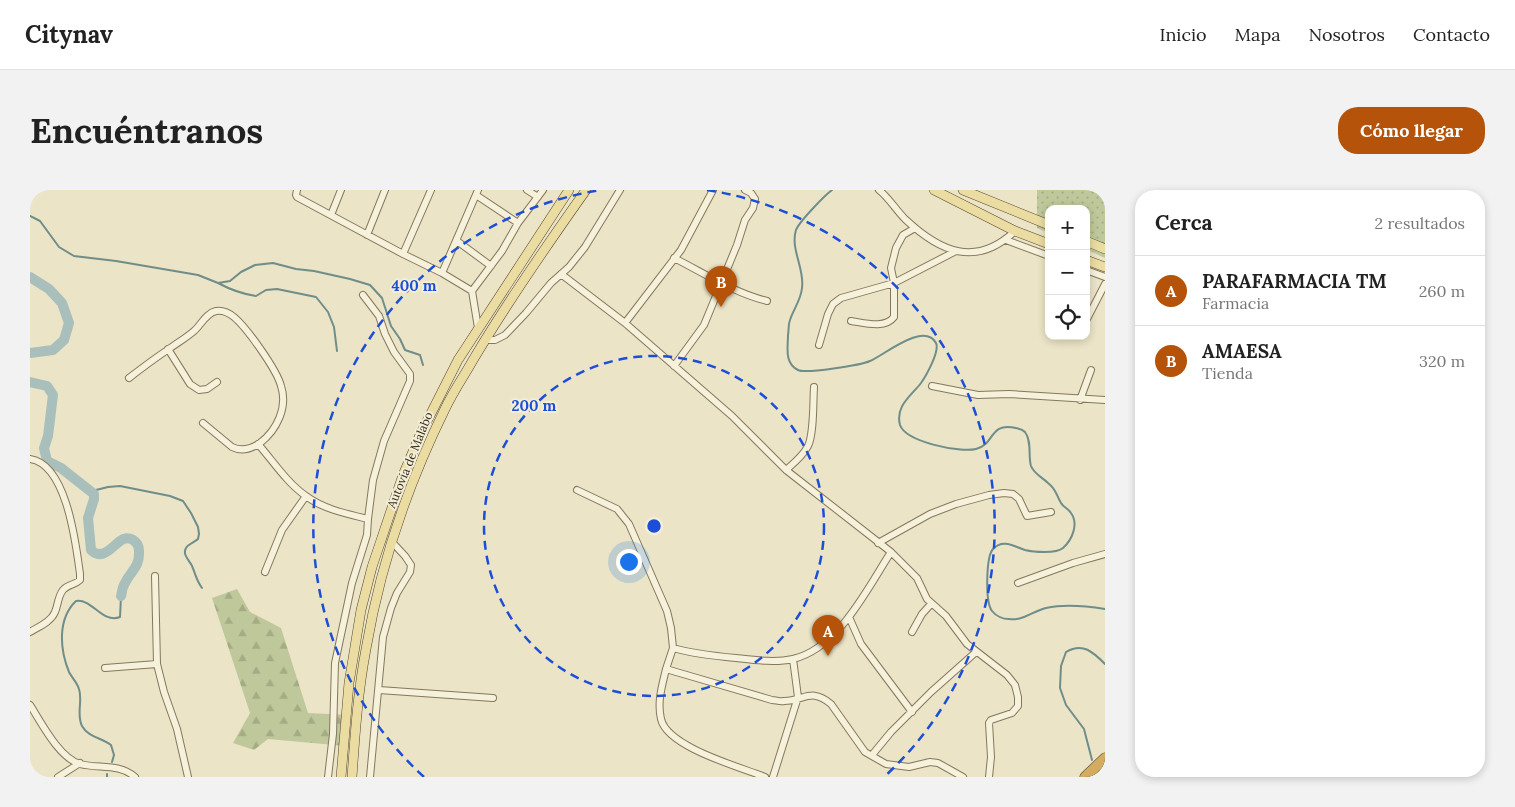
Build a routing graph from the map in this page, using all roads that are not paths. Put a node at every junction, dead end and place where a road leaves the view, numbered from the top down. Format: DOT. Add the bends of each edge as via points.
graph roads {
  1 [pos="297,190"];
  2 [pos="341,190"];
  3 [pos="386,190"];
  4 [pos="431,190"];
  5 [pos="527,190"];
  6 [pos="543,190"];
  7 [pos="569,190"];
  8 [pos="586,190"];
  9 [pos="620,190"];
  10 [pos="713,190"];
  11 [pos="745,190"];
  12 [pos="880,190"];
  13 [pos="934,190"];
  14 [pos="963,190"];
  15 [pos="477,192"];
  16 [pos="538,197"];
  17 [pos="331,215"];
  18 [pos="518,223"];
  19 [pos="1045,223"];
  20 [pos="915,228"];
  21 [pos="1016,231"];
  22 [pos="367,234"];
  23 [pos="1006,240"];
  24 [pos="457,241"];
  25 [pos="1045,242"];
  26 [pos="1090,243"];
  27 [pos="1105,249"];
  28 [pos="956,252"];
  29 [pos="403,254"];
  30 [pos="1045,255"];
  31 [pos="674,258"];
  32 [pos="1090,261"];
  33 [pos="491,266"];
  34 [pos="1105,267"];
  35 [pos="1090,271"];
  36 [pos="442,272"];
  37 [pos="561,274"];
  38 [pos="1105,277"];
  39 [pos="721,282"];
  40 [pos="894,284"];
  41 [pos="1105,284"];
  42 [pos="472,291"];
  43 [pos="363,295"];
  44 [pos="767,301"];
  45 [pos="1090,312"];
  46 [pos="851,321"];
  47 [pos="625,323"];
  48 [pos="478,328"];
  49 [pos="485,340"];
  50 [pos="819,345"];
  51 [pos="168,350"];
  52 [pos="674,366"];
  53 [pos="1091,370"];
  54 [pos="129,378"];
  55 [pos="217,382"];
  56 [pos="932,386"];
  57 [pos="814,387"];
  58 [pos="1080,400"];
  59 [pos="1105,400"];
  60 [pos="203,423"];
  61 [pos="258,444"];
  62 [pos="30,459"];
  63 [pos="786,470"];
  64 [pos="577,490"];
  65 [pos="306,496"];
  66 [pos="1051,512"];
  67 [pos="368,519"];
  68 [pos="392,542"];
  69 [pos="878,543"];
  70 [pos="891,552"];
  71 [pos="1105,554"];
  72 [pos="265,572"];
  73 [pos="155,576"];
  74 [pos="1018,583"];
  75 [pos="931,604"];
  76 [pos="849,617"];
  77 [pos="30,632"];
  78 [pos="912,632"];
  79 [pos="673,648"];
  80 [pos="976,652"];
  81 [pos="793,659"];
  82 [pos="157,664"];
  83 [pos="105,668"];
  84 [pos="666,670"];
  85 [pos="380,690"];
  86 [pos="798,697"];
  87 [pos="493,698"];
  88 [pos="30,705"];
  89 [pos="912,712"];
  90 [pos="872,755"];
  91 [pos="1105,758"];
  92 [pos="80,764"];
  93 [pos="58,777"];
  94 [pos="136,777"];
  95 [pos="188,777"];
  96 [pos="328,777"];
  97 [pos="341,777"];
  98 [pos="352,777"];
  99 [pos="370,777"];
  100 [pos="765,777"];
  101 [pos="773,777"];
  102 [pos="963,777"];
  103 [pos="989,777"];
  104 [pos="1085,777"];
  1 -- 17 [label="street" via="297,197"];
  2 -- 17 [label="street"];
  3 -- 22 [label="street"];
  4 -- 29 [label="street"];
  5 -- 16 [label="street"];
  6 -- 16 [label="street"];
  7 -- 48 [label="main road, Autovía de Malabo"];
  8 -- 49 [label="main road, Autovía de Malabo"];
  9 -- 37 [label="street" via="585,247"];
  10 -- 31 [label="street"];
  11 -- 39 [label="street" via="754,196 755,202"];
  12 -- 20 [label="street"];
  13 -- 21 [label="main road"];
  14 -- 19 [label="main road"];
  15 -- 18 [label="street"];
  15 -- 24 [label="street"];
  16 -- 18 [label="street"];
  17 -- 22 [label="street"];
  18 -- 33 [label="street"];
  20 -- 28 [label="street" via="936,244"];
  20 -- 40 [label="street" via="903,234 896,248 891,268"];
  21 -- 23 [label="street"];
  21 -- 25 [label="main road"];
  22 -- 29 [label="street"];
  23 -- 28 [label="street" via="983,251"];
  23 -- 30 [label="street"];
  24 -- 33 [label="street"];
  24 -- 36 [label="street"];
  26 -- 27 [label="main road"];
  28 -- 40 [label="street"];
  29 -- 36 [label="street"];
  31 -- 39 [label="street"];
  31 -- 47 [label="street"];
  32 -- 34 [label="main road"];
  33 -- 42 [label="street"];
  35 -- 38 [label="street"];
  36 -- 42 [label="street"];
  37 -- 47 [label="street"];
  37 -- 49 [label="street" via="505,335"];
  39 -- 44 [label="street"];
  39 -- 52 [label="street" via="704,325"];
  40 -- 46 [label="street" via="894,317 891,321 883,324"];
  40 -- 50 [label="street" via="841,298 833,304"];
  41 -- 45 [label="street"];
  42 -- 48 [label="street"];
  43 -- 67 [label="street" via="379,316 394,352 410,374 377,464"];
  47 -- 52 [label="street"];
  48 -- 97 [label="main road, Autovía de Malabo" via="420,435 402,476 372,567 349,683"];
  49 -- 68 [label="main road, Autovía de Malabo" via="445,408"];
  51 -- 54 [label="street"];
  51 -- 55 [label="street" via="190,384 199,390"];
  51 -- 61 [label="street" via="214,312 228,313 240,323 276,372 282,387 283,408 277,424"];
  52 -- 63 [label="street" via="732,416"];
  53 -- 58 [label="street"];
  56 -- 58 [label="street" via="978,395 1018,394"];
  57 -- 63 [label="street" via="811,438 800,458"];
  58 -- 59 [label="street"];
  60 -- 61 [label="street" via="237,449"];
  61 -- 65 [label="street"];
  62 -- 77 [label="street" via="58,482 69,513 80,574 77,583 63,590 55,614"];
  63 -- 69 [label="street"];
  64 -- 79 [label="street" via="617,509 629,524 667,610"];
  65 -- 67 [label="street" via="338,511"];
  65 -- 72 [label="street" via="282,530"];
  66 -- 69 [label="street" via="1027,516 1019,498 1013,494 990,495 930,514"];
  67 -- 96 [label="street" via="367,535 352,583 335,663"];
  68 -- 85 [label="street" via="411,565 394,600 387,624"];
  68 -- 98 [label="main road, Autovía de Malabo" via="366,647"];
  69 -- 70 [label="street"];
  70 -- 75 [label="street" via="917,578"];
  70 -- 76 [label="street"];
  71 -- 74 [label="street"];
  73 -- 82 [label="street"];
  75 -- 78 [label="street"];
  75 -- 80 [label="street" via="946,616"];
  76 -- 81 [label="street" via="833,636 816,649"];
  76 -- 89 [label="street" via="861,644"];
  79 -- 81 [label="street" via="744,659"];
  79 -- 84 [label="street"];
  80 -- 89 [label="street"];
  80 -- 103 [label="street" via="1007,675 1015,685 1018,697 1018,706 1012,713 989,723"];
  81 -- 86 [label="street"];
  82 -- 83 [label="street"];
  82 -- 95 [label="street"];
  84 -- 86 [label="street" via="772,700 785,702"];
  84 -- 100 [label="street" via="659,700 661,720 668,733 687,746"];
  85 -- 87 [label="street"];
  85 -- 99 [label="street"];
  86 -- 90 [label="street" via="814,695 831,704 865,752"];
  86 -- 101 [label="street"];
  88 -- 92 [label="street" via="61,750"];
  89 -- 90 [label="street"];
  90 -- 102 [label="street" via="894,766 938,762"];
  91 -- 104 [label="highway"];
  92 -- 93 [label="street"];
  92 -- 94 [label="street" via="119,768"];
}
